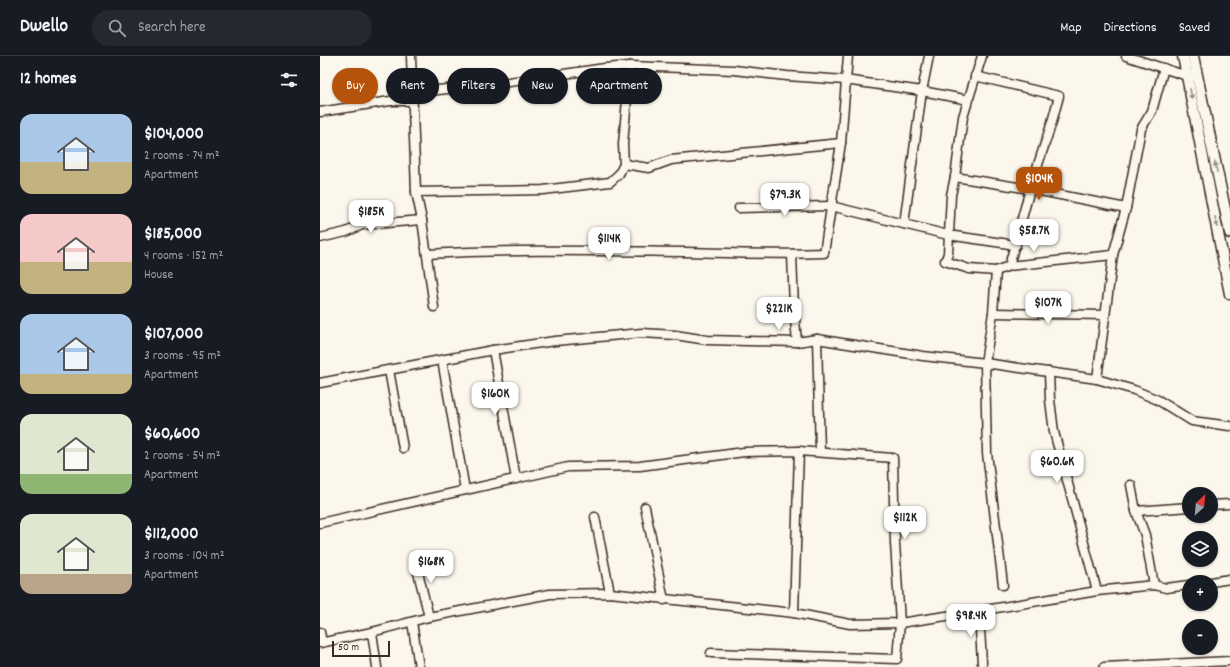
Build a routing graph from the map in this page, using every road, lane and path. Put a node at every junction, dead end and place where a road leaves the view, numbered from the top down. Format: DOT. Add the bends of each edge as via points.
graph roads {
  1 [pos="411,56"];
  2 [pos="848,56"];
  3 [pos="929,56"];
  4 [pos="982,56"];
  5 [pos="1126,56"];
  6 [pos="1183,56"];
  7 [pos="1193,56"];
  8 [pos="630,66"];
  9 [pos="411,68"];
  10 [pos="1164,68"];
  11 [pos="975,76"];
  12 [pos="1192,76"];
  13 [pos="845,80"];
  14 [pos="922,91"];
  15 [pos="439,93"];
  16 [pos="969,100"];
  17 [pos="386,102"];
  18 [pos="412,104"];
  19 [pos="320,112"];
  20 [pos="841,143"];
  21 [pos="624,164"];
  22 [pos="955,177"];
  23 [pos="1030,189"];
  24 [pos="416,192"];
  25 [pos="831,206"];
  26 [pos="739,208"];
  27 [pos="1126,208"];
  28 [pos="422,220"];
  29 [pos="904,224"];
  30 [pos="1230,233"];
  31 [pos="948,235"];
  32 [pos="320,238"];
  33 [pos="1016,245"];
  34 [pos="426,254"];
  35 [pos="792,254"];
  36 [pos="1113,255"];
  37 [pos="1009,266"];
  38 [pos="996,271"];
  39 [pos="1230,294"];
  40 [pos="434,307"];
  41 [pos="993,313"];
  42 [pos="1104,315"];
  43 [pos="817,339"];
  44 [pos="797,342"];
  45 [pos="493,350"];
  46 [pos="442,360"];
  47 [pos="986,363"];
  48 [pos="389,370"];
  49 [pos="1049,372"];
  50 [pos="1097,379"];
  51 [pos="320,383"];
  52 [pos="1230,426"];
  53 [pos="402,448"];
  54 [pos="799,451"];
  55 [pos="820,452"];
  56 [pos="516,479"];
  57 [pos="1131,485"];
  58 [pos="465,490"];
  59 [pos="1230,504"];
  60 [pos="1218,505"];
  61 [pos="645,507"];
  62 [pos="1182,508"];
  63 [pos="1136,511"];
  64 [pos="595,517"];
  65 [pos="320,523"];
  66 [pos="414,556"];
  67 [pos="1230,579"];
  68 [pos="1218,581"];
  69 [pos="1003,585"];
  70 [pos="1154,585"];
  71 [pos="1182,586"];
  72 [pos="1097,591"];
  73 [pos="610,593"];
  74 [pos="664,600"];
  75 [pos="979,611"];
  76 [pos="794,613"];
  77 [pos="429,617"];
  78 [pos="412,622"];
  79 [pos="900,623"];
  80 [pos="320,632"];
  81 [pos="372,632"];
  82 [pos="321,642"];
  83 [pos="712,653"];
  84 [pos="1230,661"];
  85 [pos="982,663"];
  86 [pos="1196,665"];
  87 [pos="377,667"];
  88 [pos="419,667"];
  89 [pos="1104,667"];
  1 -- 9 [label="street"];
  2 -- 13 [label="street"];
  3 -- 14 [label="street"];
  4 -- 11 [label="street"];
  5 -- 10 [label="street"];
  6 -- 12 [label="main road"];
  7 -- 12 [label="main road"];
  8 -- 13 [label="street" via="734,70"];
  8 -- 15 [label="street"];
  8 -- 21 [label="street" via="623,144"];
  10 -- 12 [label="street"];
  10 -- 27 [label="street" via="1152,111 1141,129"];
  11 -- 16 [label="street"];
  11 -- 23 [label="street" via="1059,96"];
  30 -- 12 [label="main road, one-way"];
  12 -- 39 [label="main road, one-way"];
  13 -- 14 [label="street"];
  13 -- 20 [label="street"];
  14 -- 16 [label="street"];
  14 -- 29 [label="street"];
  16 -- 22 [label="street" via="963,117"];
  17 -- 19 [label="street"];
  18 -- 24 [label="street"];
  20 -- 21 [label="street" via="671,160 649,168"];
  20 -- 25 [label="street"];
  21 -- 24 [label="street" via="619,174 610,182 543,190"];
  22 -- 23 [label="street"];
  22 -- 31 [label="street"];
  23 -- 27 [label="street"];
  23 -- 33 [label="street"];
  24 -- 28 [label="street"];
  25 -- 26 [label="street"];
  25 -- 29 [label="street"];
  25 -- 35 [label="street" via="824,253"];
  27 -- 36 [label="street"];
  28 -- 32 [label="street" via="362,224 346,232"];
  28 -- 34 [label="street"];
  29 -- 31 [label="street"];
  31 -- 33 [label="street"];
  31 -- 38 [label="street" via="948,254 945,261 969,269"];
  33 -- 37 [label="street"];
  34 -- 35 [label="street" via="481,251"];
  34 -- 40 [label="street"];
  35 -- 44 [label="street"];
  36 -- 37 [label="street"];
  36 -- 42 [label="street"];
  37 -- 38 [label="street"];
  38 -- 41 [label="street"];
  41 -- 42 [label="street"];
  41 -- 47 [label="street"];
  42 -- 50 [label="street"];
  43 -- 44 [label="street"];
  43 -- 47 [label="street"];
  43 -- 55 [label="street"];
  44 -- 45 [label="street" via="707,340 642,333 555,340"];
  45 -- 46 [label="street"];
  45 -- 56 [label="street"];
  46 -- 48 [label="street"];
  46 -- 58 [label="street"];
  47 -- 49 [label="street"];
  47 -- 69 [label="street" via="987,453"];
  48 -- 51 [label="street"];
  48 -- 53 [label="street"];
  49 -- 50 [label="street"];
  49 -- 72 [label="street" via="1054,432"];
  50 -- 52 [label="street" via="1158,400 1192,421"];
  54 -- 55 [label="street"];
  54 -- 56 [label="street" via="744,452 640,466 568,467"];
  54 -- 76 [label="street"];
  55 -- 79 [label="street" via="893,458"];
  56 -- 58 [label="street"];
  57 -- 63 [label="street"];
  58 -- 65 [label="street"];
  59 -- 60 [label="street"];
  61 -- 74 [label="street"];
  62 -- 63 [label="street"];
  63 -- 70 [label="street" via="1145,535"];
  64 -- 73 [label="street"];
  66 -- 77 [label="street"];
  67 -- 68 [label="street"];
  70 -- 71 [label="street" via="1166,588"];
  70 -- 72 [label="street"];
  72 -- 75 [label="street"];
  73 -- 74 [label="street"];
  73 -- 77 [label="street" via="550,594"];
  74 -- 76 [label="street"];
  75 -- 79 [label="street"];
  75 -- 85 [label="street"];
  76 -- 79 [label="street" via="850,624"];
  77 -- 78 [label="street"];
  78 -- 81 [label="street"];
  78 -- 88 [label="street"];
  79 -- 83 [label="street" via="896,659"];
  80 -- 82 [label="street"];
  81 -- 82 [label="street"];
  81 -- 87 [label="street"];
  84 -- 86 [label="street"];
  86 -- 89 [label="street"];
}
